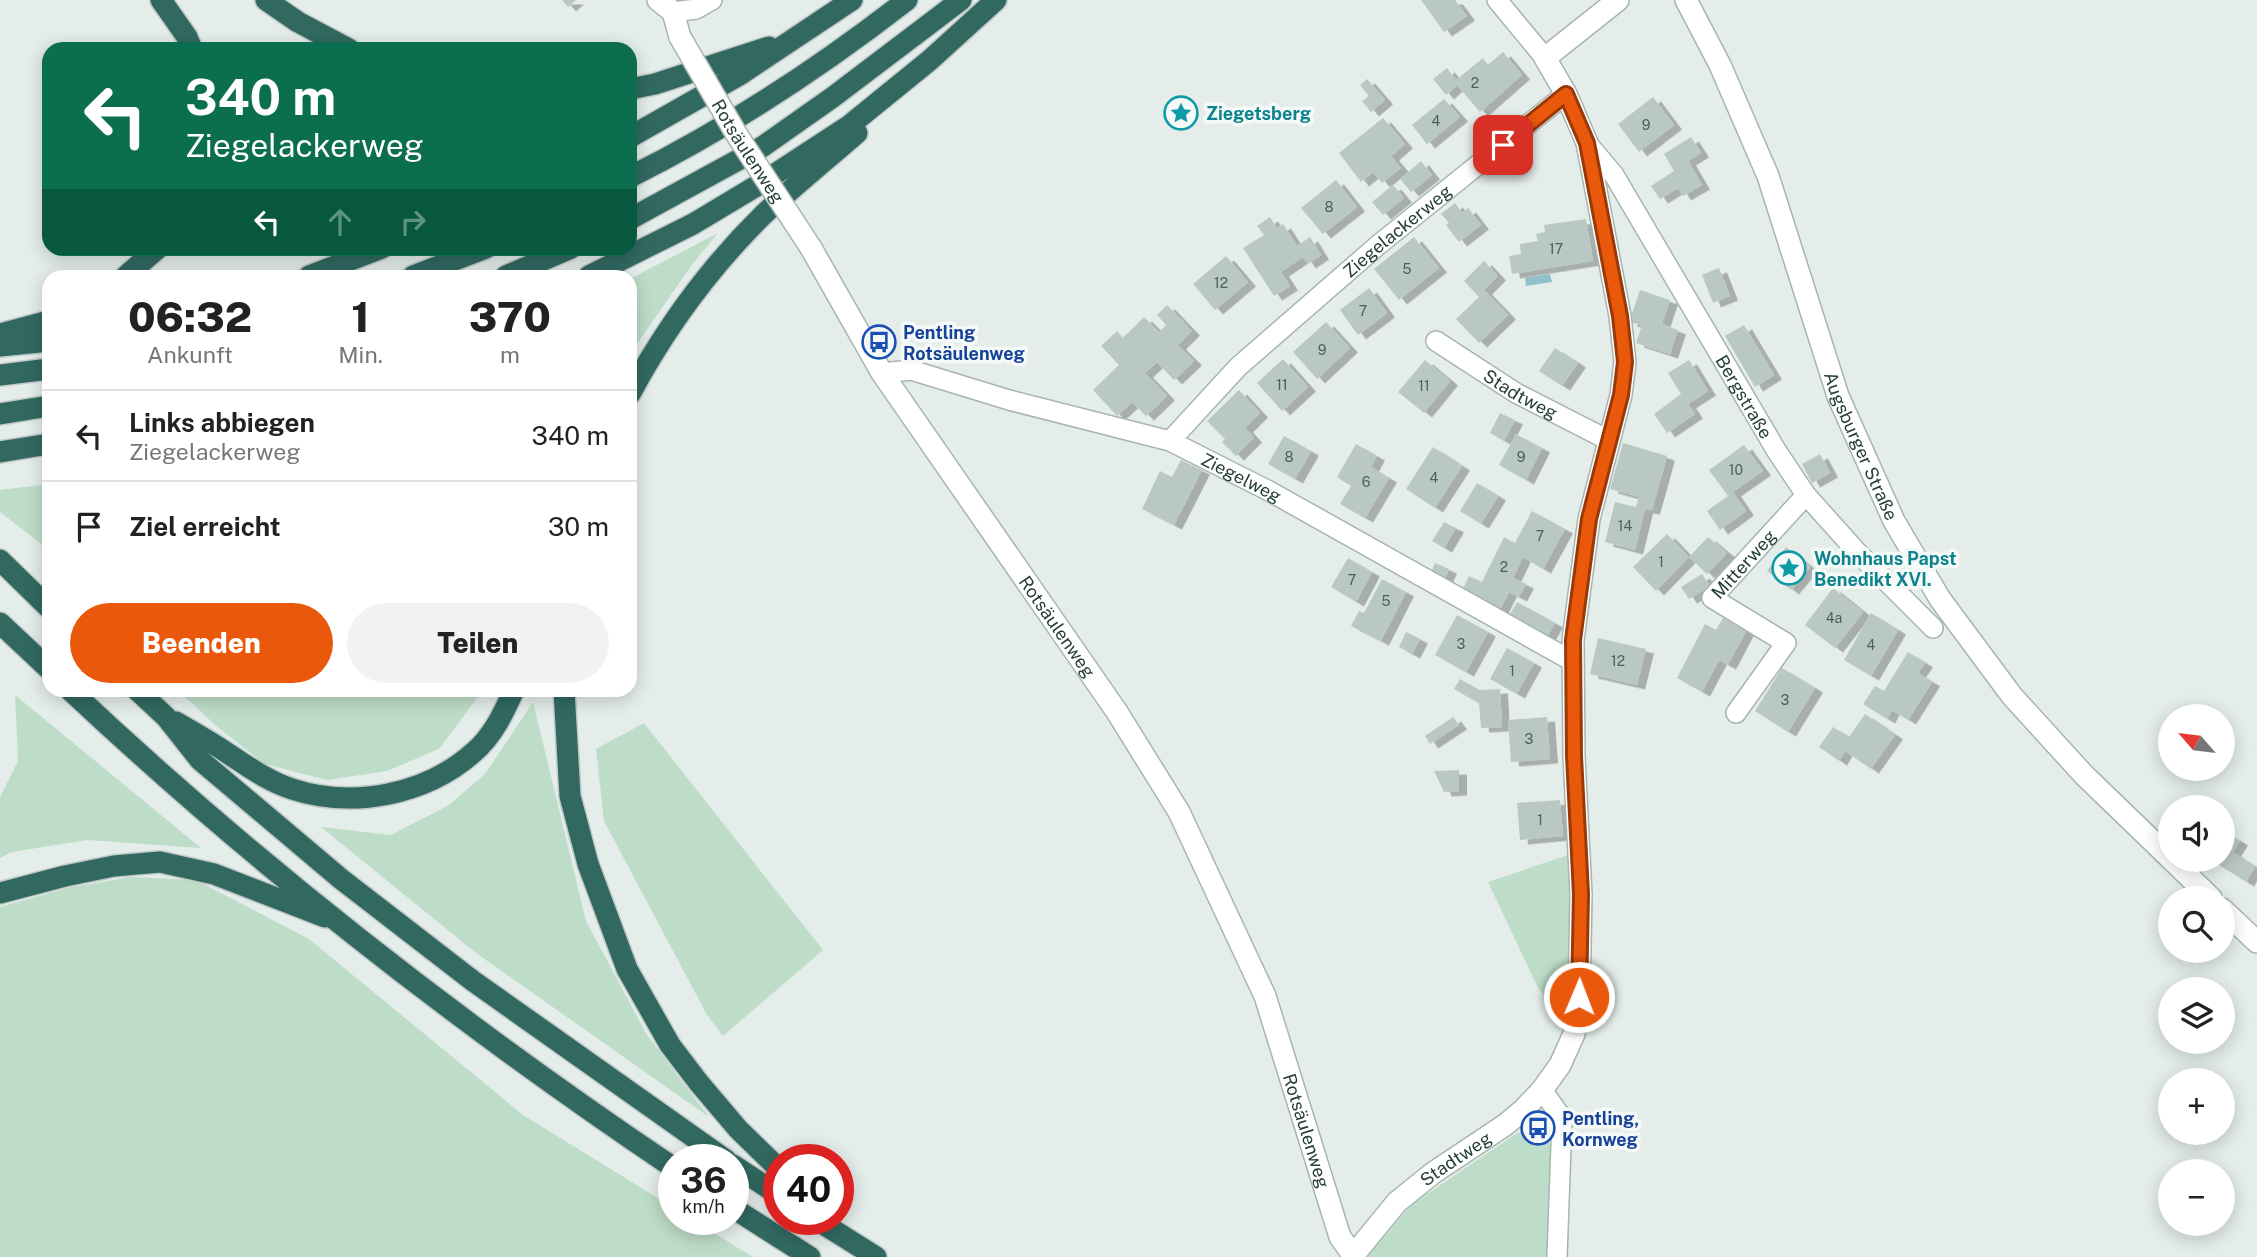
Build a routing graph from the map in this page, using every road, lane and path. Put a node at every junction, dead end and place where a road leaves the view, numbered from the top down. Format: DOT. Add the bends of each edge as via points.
graph roads {
  1 [pos="161,0"];
  2 [pos="267,0"];
  3 [pos="712,0"];
  4 [pos="852,0"];
  5 [pos="907,0"];
  6 [pos="961,0"];
  7 [pos="996,0"];
  8 [pos="1497,0"];
  9 [pos="1618,0"];
  10 [pos="1686,0"];
  11 [pos="665,6"];
  12 [pos="794,38"];
  13 [pos="189,42"];
  14 [pos="336,42"];
  15 [pos="1545,58"];
  16 [pos="930,61"];
  17 [pos="637,88"];
  18 [pos="1566,94"];
  19 [pos="637,133"];
  20 [pos="1587,143"];
  21 [pos="637,173"];
  22 [pos="637,215"];
  23 [pos="637,252"];
  24 [pos="149,256"];
  25 [pos="361,256"];
  26 [pos="465,256"];
  27 [pos="552,256"];
  28 [pos="629,256"];
  29 [pos="133,270"];
  30 [pos="325,270"];
  31 [pos="429,270"];
  32 [pos="520,270"];
  33 [pos="601,270"];
  34 [pos="42,323"];
  35 [pos="0,334"];
  36 [pos="1436,341"];
  37 [pos="42,342"];
  38 [pos="0,346"];
  39 [pos="42,370"];
  40 [pos="882,373"];
  41 [pos="0,375"];
  42 [pos="637,382"];
  43 [pos="42,407"];
  44 [pos="0,414"];
  45 [pos="1170,441"];
  46 [pos="1610,441"];
  47 [pos="42,445"];
  48 [pos="0,452"];
  49 [pos="1806,495"];
  50 [pos="0,560"];
  51 [pos="42,601"];
  52 [pos="0,623"];
  53 [pos="1933,628"];
  54 [pos="1573,661"];
  55 [pos="42,662"];
  56 [pos="78,697"];
  57 [pos="145,697"];
  58 [pos="511,697"];
  59 [pos="564,697"];
  60 [pos="1736,713"];
  61 [pos="166,717"];
  62 [pos="2158,846"];
  63 [pos="2184,872"];
  64 [pos="2199,886"];
  65 [pos="0,894"];
  66 [pos="2235,921"];
  67 [pos="339,922"];
  68 [pos="2257,942"];
  69 [pos="1542,1090"];
  70 [pos="703,1144"];
  71 [pos="763,1153"];
  72 [pos="658,1157"];
  73 [pos="749,1218"];
  74 [pos="841,1235"];
  75 [pos="853,1235"];
  76 [pos="1353,1256"];
  77 [pos="810,1257"];
  78 [pos="877,1257"];
  79 [pos="1558,1257"];
  1 -- 13 [label="highway"];
  2 -- 14 [label="highway"];
  3 -- 11 [label="street" via="696,9"];
  4 -- 12 [label="highway"];
  5 -- 21 [label="highway" via="842,50"];
  6 -- 22 [label="highway" via="762,147"];
  7 -- 16 [label="highway"];
  8 -- 15 [label="street"];
  9 -- 15 [label="street"];
  10 -- 62 [label="street, Augsburger Straße" via="1768,176 1838,396 1894,522 1940,599 2012,696"];
  11 -- 40 [label="street, Rotsäulenweg, bridge" via="737,135 811,248"];
  12 -- 17 [label="highway"];
  12 -- 19 [label="highway"];
  15 -- 18 [label="street"];
  16 -- 23 [label="highway" via="850,125 763,182"];
  16 -- 42 [label="highway" via="916,83 764,214 710,273 670,324"];
  18 -- 20 [label="street, Stadtweg"];
  18 -- 45 [label="street, Ziegelackerweg" via="1377,246 1238,367"];
  20 -- 46 [label="street, Stadtweg" via="1625,362"];
  20 -- 49 [label="street, Bergstraße" via="1614,175"];
  24 -- 29 [label="highway"];
  25 -- 30 [label="highway"];
  26 -- 31 [label="highway"];
  27 -- 32 [label="highway"];
  28 -- 33 [label="highway"];
  34 -- 35 [label="highway"];
  36 -- 46 [label="street, Stadtweg" via="1516,393"];
  37 -- 38 [label="highway"];
  39 -- 41 [label="highway"];
  40 -- 45 [label="street, Ziegelweg" via="911,370"];
  40 -- 76 [label="street, Rotsäulenweg" via="1117,712 1179,812 1265,996 1340,1237"];
  43 -- 44 [label="highway"];
  45 -- 54 [label="street, Ziegelweg" via="1271,492"];
  46 -- 54 [label="street, Stadtweg" via="1589,519"];
  47 -- 48 [label="highway"];
  49 -- 53 [label="street, Bergstraße"];
  49 -- 60 [label="street, Mitterweg" via="1712,598 1786,643"];
  50 -- 51 [label="highway"];
  52 -- 55 [label="highway"];
  54 -- 69 [label="street, Stadtweg" via="1581,894 1579,997 1574,1034"];
  56 -- 67 [label="highway" via="139,755"];
  57 -- 61 [label="highway"];
  58 -- 61 [label="highway" via="500,720 475,752 437,779 367,798 326,798 291,789 264,778"];
  59 -- 71 [label="highway" via="570,796 588,864 627,969 670,1045"];
  61 -- 70 [label="highway" via="200,760 341,879 473,981"];
  63 -- 64 [label="street, Augsburger Straße"];
  65 -- 67 [label="highway" via="77,873 160,862 214,874"];
  66 -- 68 [label="street"];
  67 -- 72 [label="highway" via="506,1051"];
  69 -- 76 [label="street, Stadtweg" via="1505,1125 1397,1202"];
  69 -- 79 [label="street" via="1562,1118"];
  73 -- 77 [label="highway"];
  74 -- 78 [label="highway"];
  75 -- 78 [label="highway"];
}
